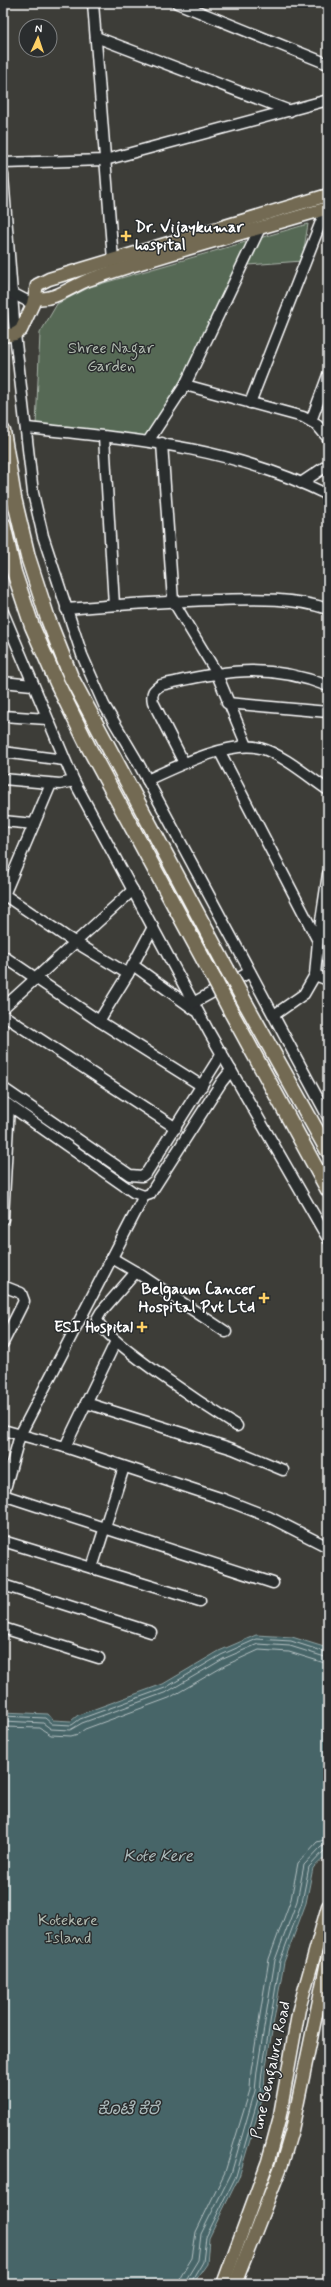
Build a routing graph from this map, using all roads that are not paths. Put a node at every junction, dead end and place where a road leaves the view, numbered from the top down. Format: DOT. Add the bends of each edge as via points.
graph roads {
  1 [pos="94,3"];
  2 [pos="177,3"];
  3 [pos="96,37"];
  4 [pos="328,64"];
  5 [pos="328,100"];
  6 [pos="290,111"];
  7 [pos="105,160"];
  8 [pos="3,163"];
  9 [pos="3,176"];
  10 [pos="328,195"];
  11 [pos="327,209"];
  12 [pos="259,230"];
  13 [pos="115,265"];
  14 [pos="12,294"];
  15 [pos="34,301"];
  16 [pos="9,335"];
  17 [pos="328,375"];
  18 [pos="185,386"];
  19 [pos="250,403"];
  20 [pos="311,421"];
  21 [pos="26,428"];
  22 [pos="3,431"];
  23 [pos="104,437"];
  24 [pos="328,438"];
  25 [pos="149,440"];
  26 [pos="162,443"];
  27 [pos="328,465"];
  28 [pos="301,483"];
  29 [pos="328,496"];
  30 [pos="3,524"];
  31 [pos="173,601"];
  32 [pos="114,605"];
  33 [pos="328,609"];
  34 [pos="66,610"];
  35 [pos="3,612"];
  36 [pos="216,672"];
  37 [pos="3,682"];
  38 [pos="32,685"];
  39 [pos="328,686"];
  40 [pos="227,703"];
  41 [pos="328,712"];
  42 [pos="3,716"];
  43 [pos="47,719"];
  44 [pos="247,746"];
  45 [pos="3,752"];
  46 [pos="220,752"];
  47 [pos="64,760"];
  48 [pos="184,763"];
  49 [pos="3,779"];
  50 [pos="147,780"];
  51 [pos="74,781"];
  52 [pos="51,784"];
  53 [pos="328,790"];
  54 [pos="3,821"];
  55 [pos="34,824"];
  56 [pos="328,874"];
  57 [pos="133,890"];
  58 [pos="4,895"];
  59 [pos="153,928"];
  60 [pos="318,941"];
  61 [pos="75,943"];
  62 [pos="3,956"];
  63 [pos="130,969"];
  64 [pos="250,972"];
  65 [pos="315,975"];
  66 [pos="34,978"];
  67 [pos="328,980"];
  68 [pos="193,1003"];
  69 [pos="3,1008"];
  70 [pos="199,1013"];
  71 [pos="3,1015"];
  72 [pos="274,1015"];
  73 [pos="99,1021"];
  74 [pos="222,1053"];
  75 [pos="231,1070"];
  76 [pos="202,1086"];
  77 [pos="3,1088"];
  78 [pos="6,1103"];
  79 [pos="328,1117"];
  80 [pos="176,1128"];
  81 [pos="328,1151"];
  82 [pos="328,1190"];
  83 [pos="144,1196"];
  84 [pos="3,1219"];
  85 [pos="328,1239"];
  86 [pos="112,1258"];
  87 [pos="136,1272"];
  88 [pos="3,1286"];
  89 [pos="226,1332"];
  90 [pos="6,1333"];
  91 [pos="116,1342"];
  92 [pos="3,1343"];
  93 [pos="86,1403"];
  94 [pos="237,1426"];
  95 [pos="3,1430"];
  96 [pos="20,1435"];
  97 [pos="64,1447"];
  98 [pos="124,1467"];
  99 [pos="282,1470"];
  100 [pos="5,1478"];
  101 [pos="3,1496"];
  102 [pos="105,1528"];
  103 [pos="3,1541"];
  104 [pos="328,1547"];
  105 [pos="92,1568"];
  106 [pos="273,1583"];
  107 [pos="3,1585"];
  108 [pos="200,1601"];
  109 [pos="3,1628"];
  110 [pos="150,1632"];
  111 [pos="99,1658"];
  112 [pos="328,1906"];
  113 [pos="328,1957"];
  114 [pos="223,2284"];
  115 [pos="235,2284"];
  1 -- 3 [label="street"];
  2 -- 4 [label="street"];
  3 -- 6 [label="street"];
  3 -- 7 [label="street"];
  5 -- 6 [label="street"];
  6 -- 7 [label="street"];
  7 -- 8 [label="street"];
  7 -- 13 [label="street"];
  9 -- 14 [label="street"];
  10 -- 13 [label="main road"];
  11 -- 12 [label="main road"];
  11 -- 19 [label="street"];
  12 -- 13 [label="main road"];
  12 -- 18 [label="street"];
  13 -- 15 [label="main road" via="48,299"];
  13 -- 15 [label="main road" via="42,282 35,290"];
  14 -- 15 [label="street"];
  14 -- 16 [label="street"];
  15 -- 16 [label="main road" via="21,330"];
  16 -- 21 [label="street"];
  17 -- 20 [label="street"];
  18 -- 19 [label="street"];
  18 -- 25 [label="street"];
  19 -- 20 [label="street"];
  20 -- 24 [label="street"];
  21 -- 23 [label="street"];
  21 -- 34 [label="street" via="33,493 43,536"];
  22 -- 81 [label="highway, bridge" via="14,498 28,557 48,619 71,677 227,969"];
  23 -- 25 [label="street"];
  23 -- 32 [label="street"];
  25 -- 26 [label="street"];
  26 -- 28 [label="street" via="236,459"];
  26 -- 31 [label="street"];
  27 -- 28 [label="street"];
  28 -- 29 [label="street"];
  30 -- 82 [label="highway, bridge" via="14,572 32,626 57,683 89,748"];
  31 -- 32 [label="street"];
  31 -- 33 [label="street" via="268,598"];
  31 -- 36 [label="street"];
  32 -- 34 [label="street"];
  34 -- 50 [label="street" via="82,655 104,704"];
  35 -- 38 [label="street"];
  36 -- 39 [label="street" via="247,670 290,673"];
  36 -- 40 [label="street"];
  36 -- 48 [label="street" via="161,684 151,695 152,702"];
  37 -- 38 [label="street"];
  38 -- 43 [label="street"];
  40 -- 41 [label="street"];
  40 -- 44 [label="street"];
  42 -- 43 [label="street"];
  43 -- 47 [label="street"];
  44 -- 46 [label="street"];
  44 -- 53 [label="street" via="273,753"];
  45 -- 47 [label="street"];
  46 -- 48 [label="street"];
  46 -- 60 [label="street"];
  47 -- 51 [label="street"];
  48 -- 50 [label="street"];
  49 -- 52 [label="street"];
  50 -- 64 [label="street"];
  51 -- 52 [label="street"];
  51 -- 57 [label="street"];
  52 -- 55 [label="street"];
  54 -- 55 [label="street"];
  55 -- 58 [label="street"];
  56 -- 60 [label="street"];
  57 -- 59 [label="street"];
  57 -- 61 [label="street"];
  58 -- 61 [label="street"];
  59 -- 63 [label="street"];
  59 -- 68 [label="street"];
  60 -- 65 [label="street"];
  61 -- 63 [label="street"];
  61 -- 66 [label="street"];
  62 -- 66 [label="street"];
  63 -- 70 [label="street"];
  63 -- 73 [label="street"];
  64 -- 68 [label="street"];
  64 -- 72 [label="street"];
  65 -- 67 [label="street"];
  65 -- 72 [label="street" via="304,994"];
  66 -- 69 [label="street"];
  66 -- 73 [label="street"];
  68 -- 70 [label="street"];
  70 -- 74 [label="street"];
  71 -- 80 [label="street"];
  72 -- 79 [label="street"];
  73 -- 76 [label="street"];
  74 -- 75 [label="street"];
  74 -- 76 [label="street"];
  75 -- 83 [label="street" via="150,1194"];
  75 -- 85 [label="street"];
  76 -- 80 [label="street"];
  77 -- 80 [label="street" via="130,1175 142,1176 147,1172"];
  78 -- 83 [label="street" via="133,1192"];
  78 -- 84 [label="street"];
  83 -- 86 [label="street"];
  86 -- 87 [label="street"];
  86 -- 96 [label="street"];
  87 -- 89 [label="street"];
  87 -- 91 [label="street" via="97,1319 99,1326"];
  88 -- 90 [label="street" via="21,1293 24,1301"];
  90 -- 92 [label="street"];
  91 -- 93 [label="street"];
  91 -- 94 [label="street"];
  93 -- 97 [label="street"];
  93 -- 99 [label="street" via="233,1449"];
  95 -- 96 [label="street"];
  96 -- 97 [label="street"];
  96 -- 100 [label="street"];
  97 -- 98 [label="street"];
  98 -- 102 [label="street"];
  98 -- 104 [label="street" via="223,1499 269,1517"];
  100 -- 101 [label="street"];
  101 -- 102 [label="street"];
  102 -- 105 [label="street"];
  102 -- 106 [label="street"];
  103 -- 105 [label="street"];
  105 -- 108 [label="street"];
  107 -- 110 [label="street"];
  109 -- 111 [label="street"];
  112 -- 114 [label="main road, Pune Bengaluru Road" via="299,2009 280,2120 268,2161"];
  113 -- 115 [label="main road, Pune Bengaluru Road" via="292,2130 282,2164"];
}
